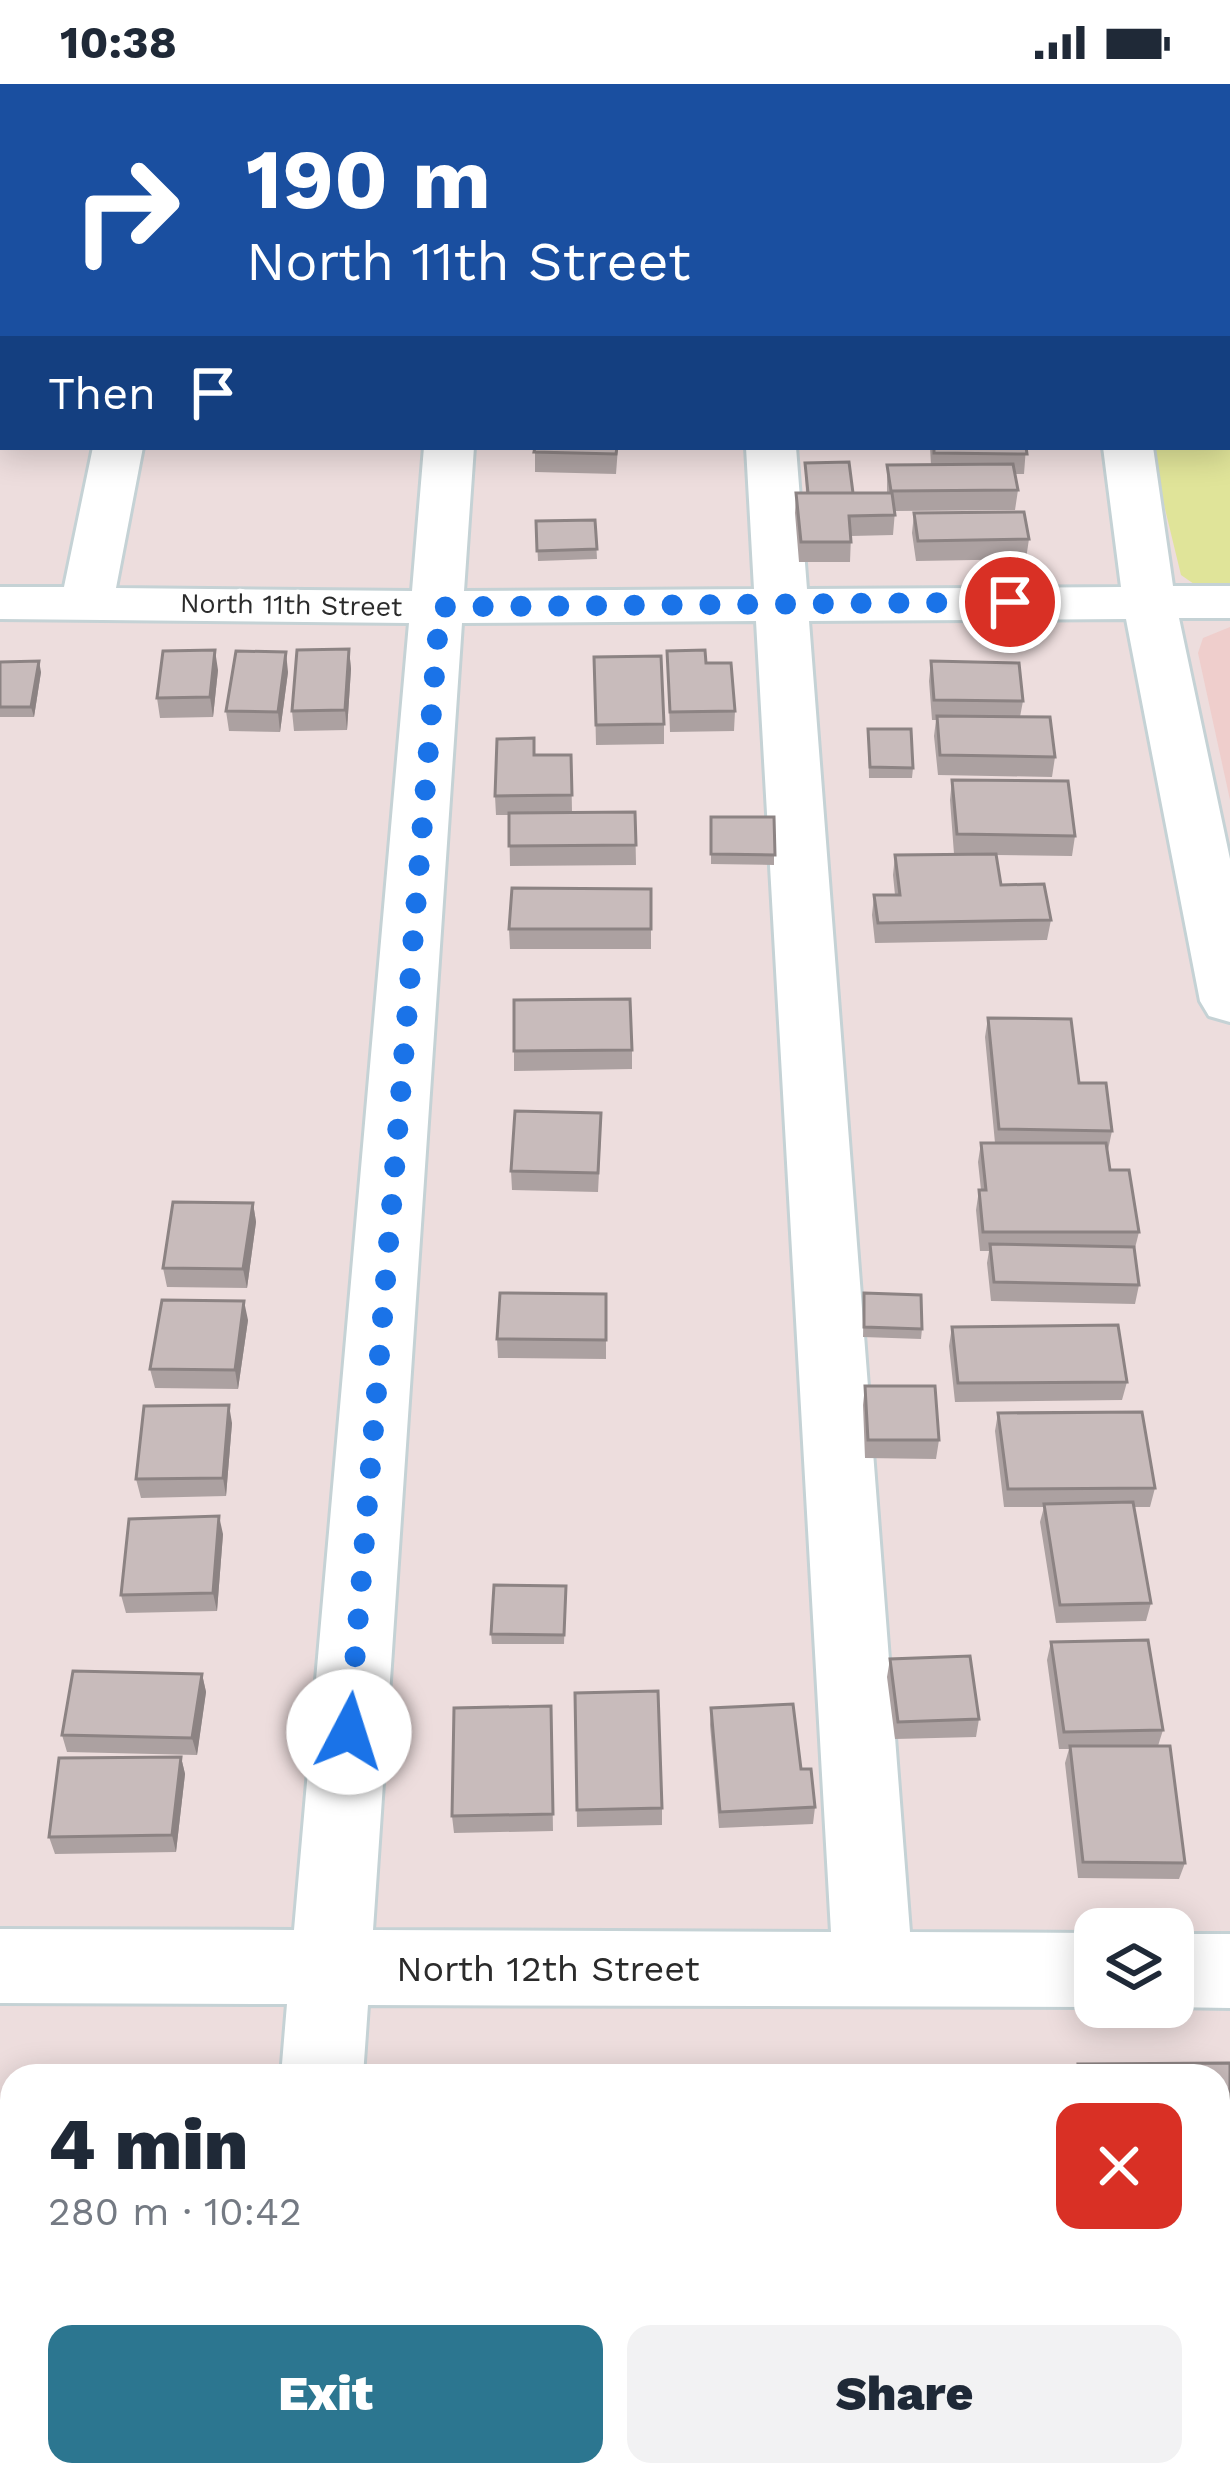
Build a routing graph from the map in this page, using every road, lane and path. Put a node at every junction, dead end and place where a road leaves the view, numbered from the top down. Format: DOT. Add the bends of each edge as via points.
graph roads {
  1 [pos="117,450"];
  2 [pos="449,450"];
  3 [pos="771,450"];
  4 [pos="1100,450"];
  5 [pos="1128,450"];
  6 [pos="86,602"];
  7 [pos="779,602"];
  8 [pos="1149,602"];
  9 [pos="1230,602"];
  10 [pos="0,603"];
  11 [pos="440,607"];
  12 [pos="1230,1001"];
  13 [pos="0,1966"];
  14 [pos="330,1967"];
  15 [pos="873,1969"];
  16 [pos="1074,1970"];
  17 [pos="1194,1970"];
  18 [pos="1230,1971"];
  19 [pos="323,2064"];
  1 -- 6 [label="street"];
  2 -- 11 [label="street"];
  3 -- 7 [label="street"];
  4 -- 8 [label="street"];
  5 -- 8 [label="street"];
  6 -- 10 [label="street, North 11th Street"];
  6 -- 11 [label="street, North 11th Street"];
  7 -- 8 [label="street, North 11th Street"];
  7 -- 11 [label="street, North 11th Street"];
  7 -- 15 [label="street"];
  8 -- 9 [label="street, North 11th Street"];
  8 -- 12 [label="street"];
  11 -- 14 [label="street"];
  13 -- 14 [label="street, North 12th Street"];
  14 -- 15 [label="street, North 12th Street"];
  14 -- 19 [label="street"];
  15 -- 16 [label="street, North 12th Street"];
  17 -- 18 [label="street"];
}
